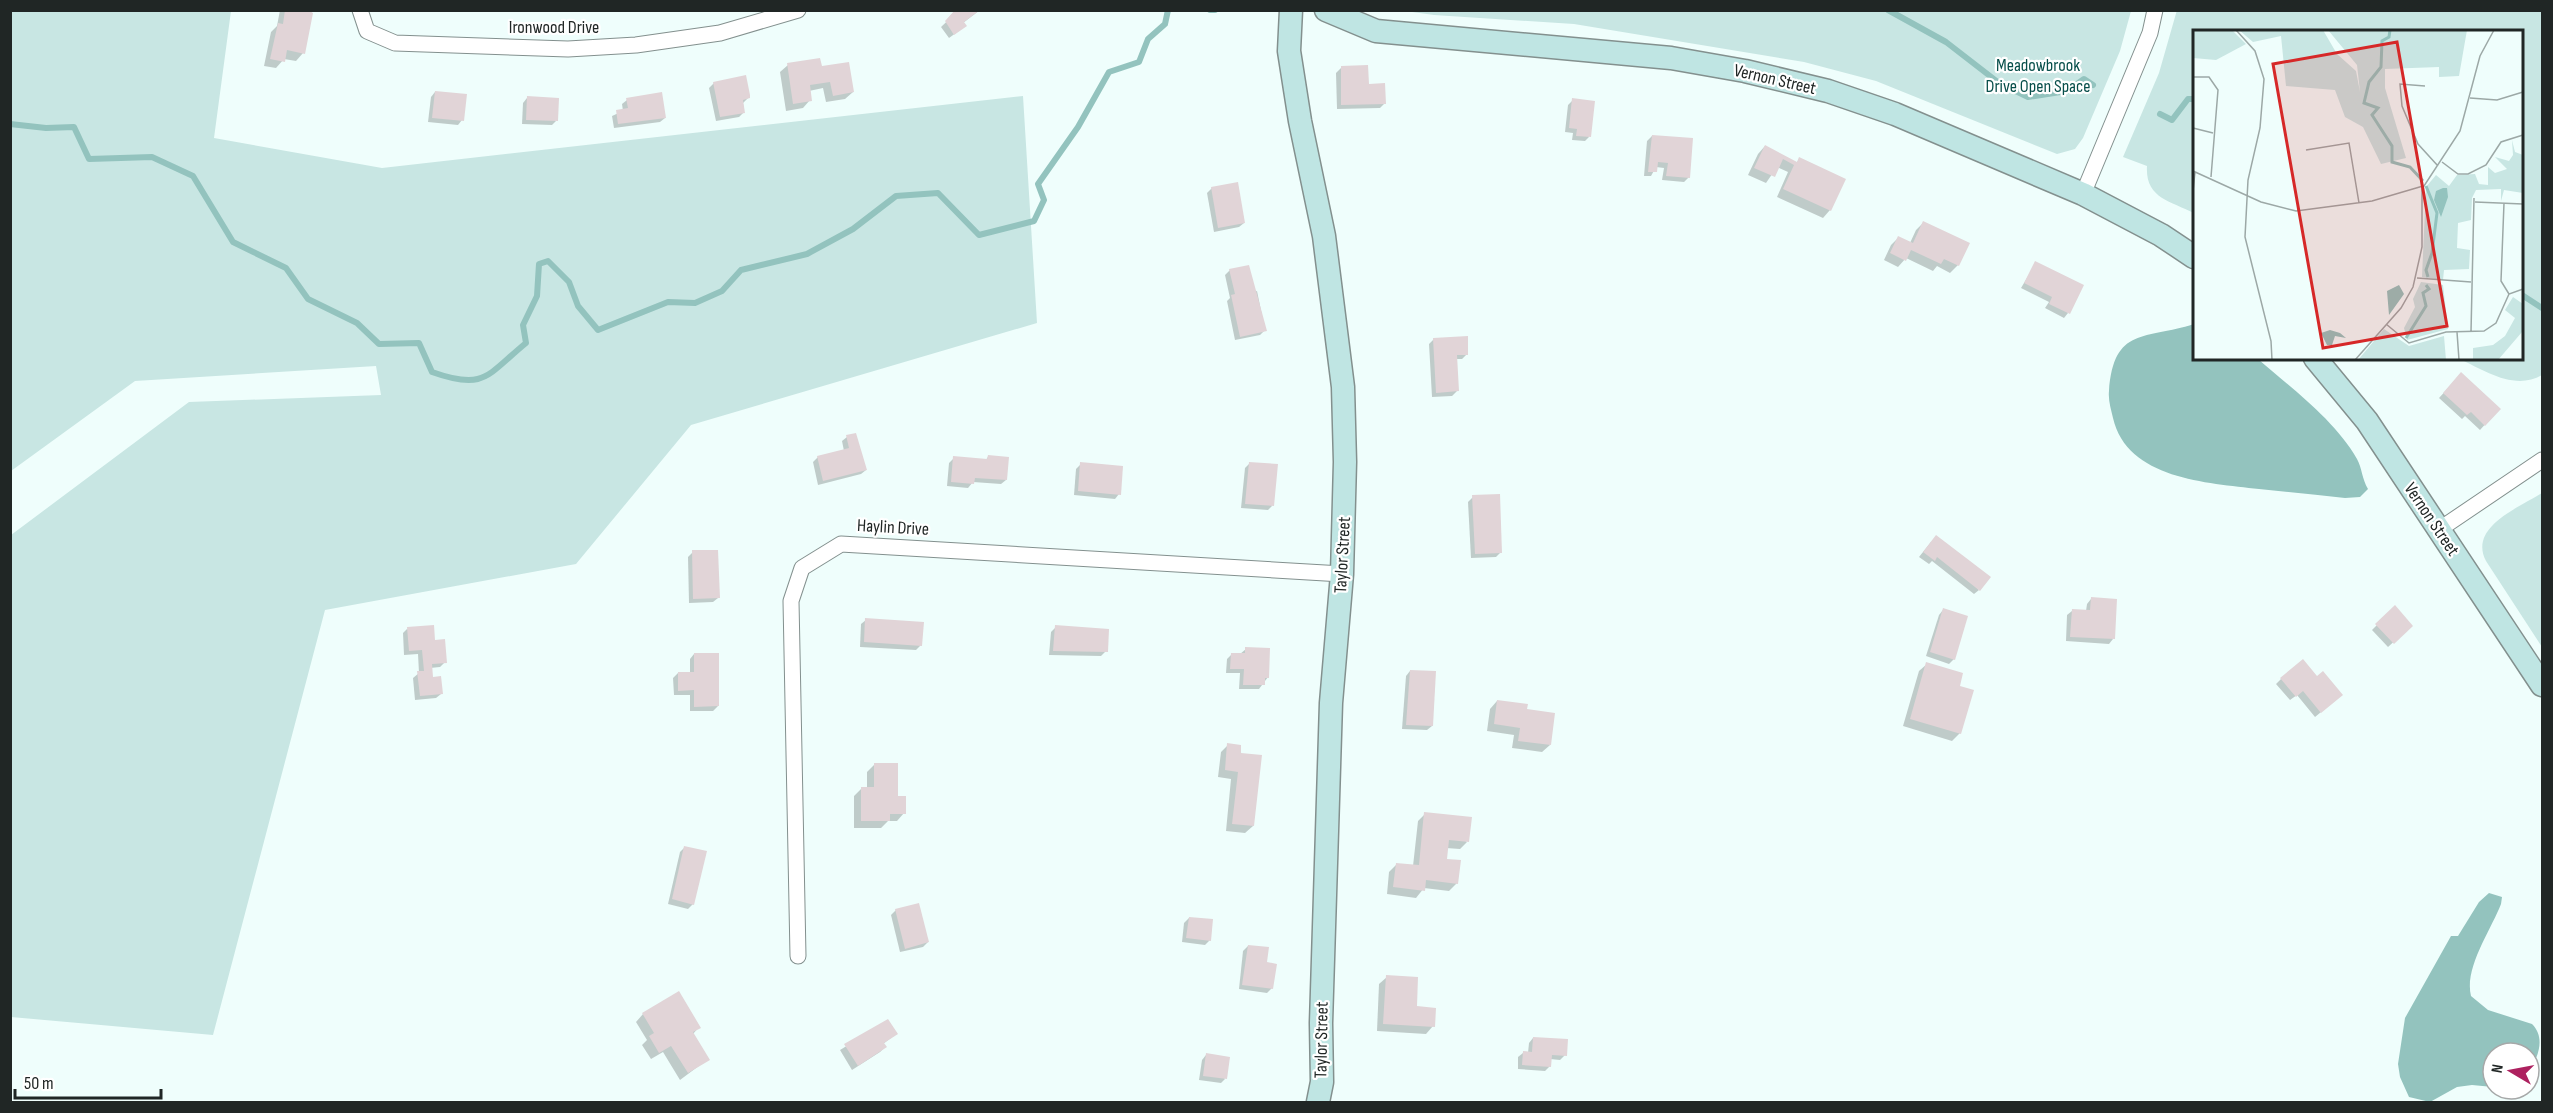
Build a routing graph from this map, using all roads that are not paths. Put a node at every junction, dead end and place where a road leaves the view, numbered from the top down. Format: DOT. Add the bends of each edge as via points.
graph roads {
  1 [pos="360,10"];
  2 [pos="798,10"];
  3 [pos="1291,10"];
  4 [pos="1326,10"];
  5 [pos="2155,10"];
  6 [pos="2084,194"];
  7 [pos="2193,256"];
  8 [pos="2317,360"];
  9 [pos="2542,460"];
  10 [pos="2440,529"];
  11 [pos="1342,574"];
  12 [pos="2542,685"];
  13 [pos="798,956"];
  14 [pos="1318,1102"];
  1 -- 2 [label="street, Ironwood Drive" via="367,31 394,43 568,49 636,45 720,33"];
  3 -- 11 [label="street, Taylor Street" via="1288,51 1324,236 1343,387"];
  4 -- 6 [label="street, Vernon Street" via="1376,32 1671,58 1745,71 1895,114"];
  5 -- 6 [label="street" via="2150,33"];
  6 -- 7 [label="street, Vernon Street"];
  8 -- 10 [label="street, Vernon Street" via="2367,422"];
  9 -- 10 [label="street"];
  10 -- 12 [label="street, Vernon Street"];
  11 -- 13 [label="street, Haylin Drive" via="841,544 802,568 791,601"];
  11 -- 14 [label="street, Taylor Street" via="1331,702 1322,1082"];
}
